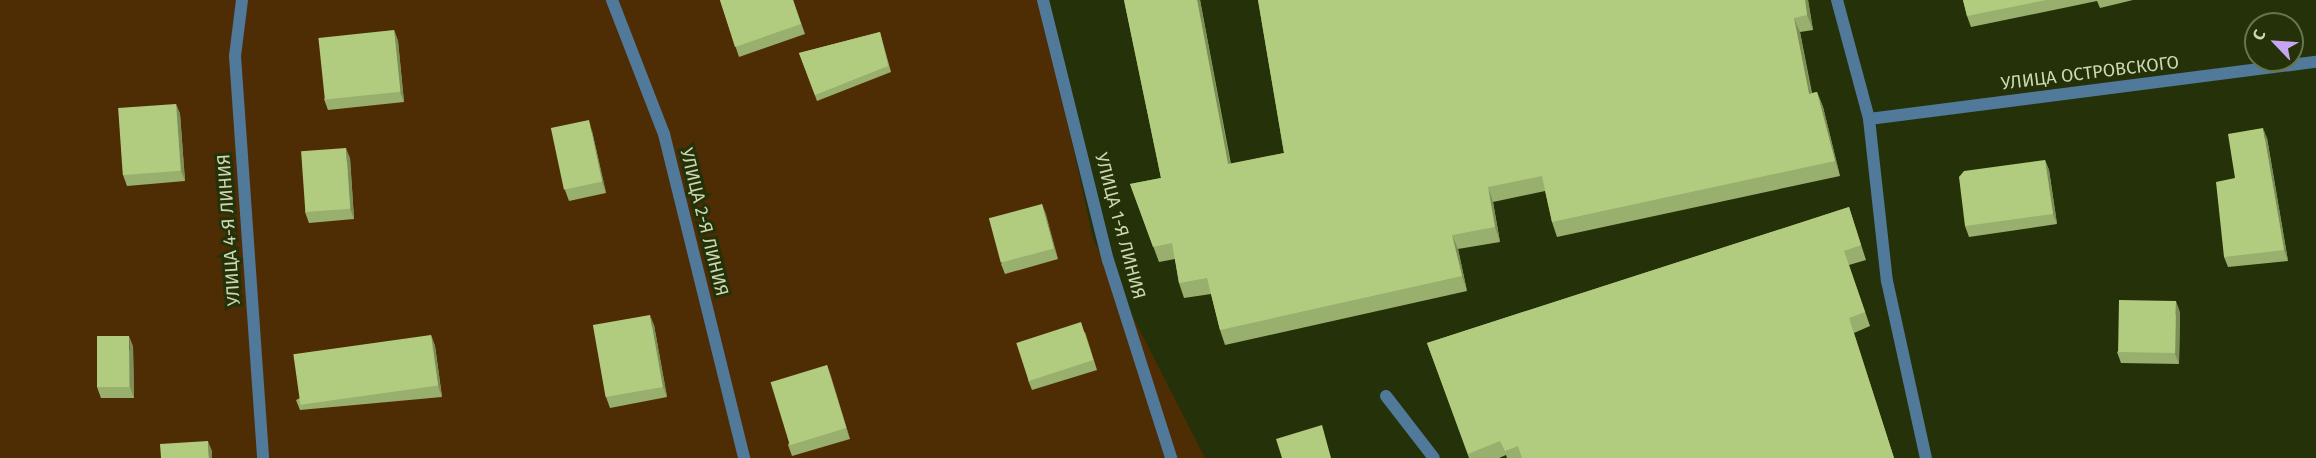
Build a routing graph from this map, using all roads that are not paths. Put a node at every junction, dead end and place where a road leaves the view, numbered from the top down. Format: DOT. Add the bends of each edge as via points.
graph roads {
  1 [pos="242,0"];
  2 [pos="612,0"];
  3 [pos="1043,0"];
  4 [pos="1836,0"];
  5 [pos="2316,62"];
  6 [pos="1869,119"];
  7 [pos="1386,396"];
  8 [pos="263,458"];
  9 [pos="744,458"];
  10 [pos="1171,458"];
  11 [pos="1434,458"];
  12 [pos="1926,458"];
  1 -- 8 [label="street, УЛИЦА 4-Я ЛИНИЯ" via="235,56"];
  2 -- 9 [label="street, УЛИЦА 2-Я ЛИНИЯ" via="664,134"];
  3 -- 10 [label="street, УЛИЦА 1-Я ЛИНИЯ" via="1108,260"];
  4 -- 6 [label="street"];
  5 -- 6 [label="street, УЛИЦА ОСТРОВСКОГО"];
  6 -- 12 [label="street" via="1887,281"];
  7 -- 11 [label="street"];
}
